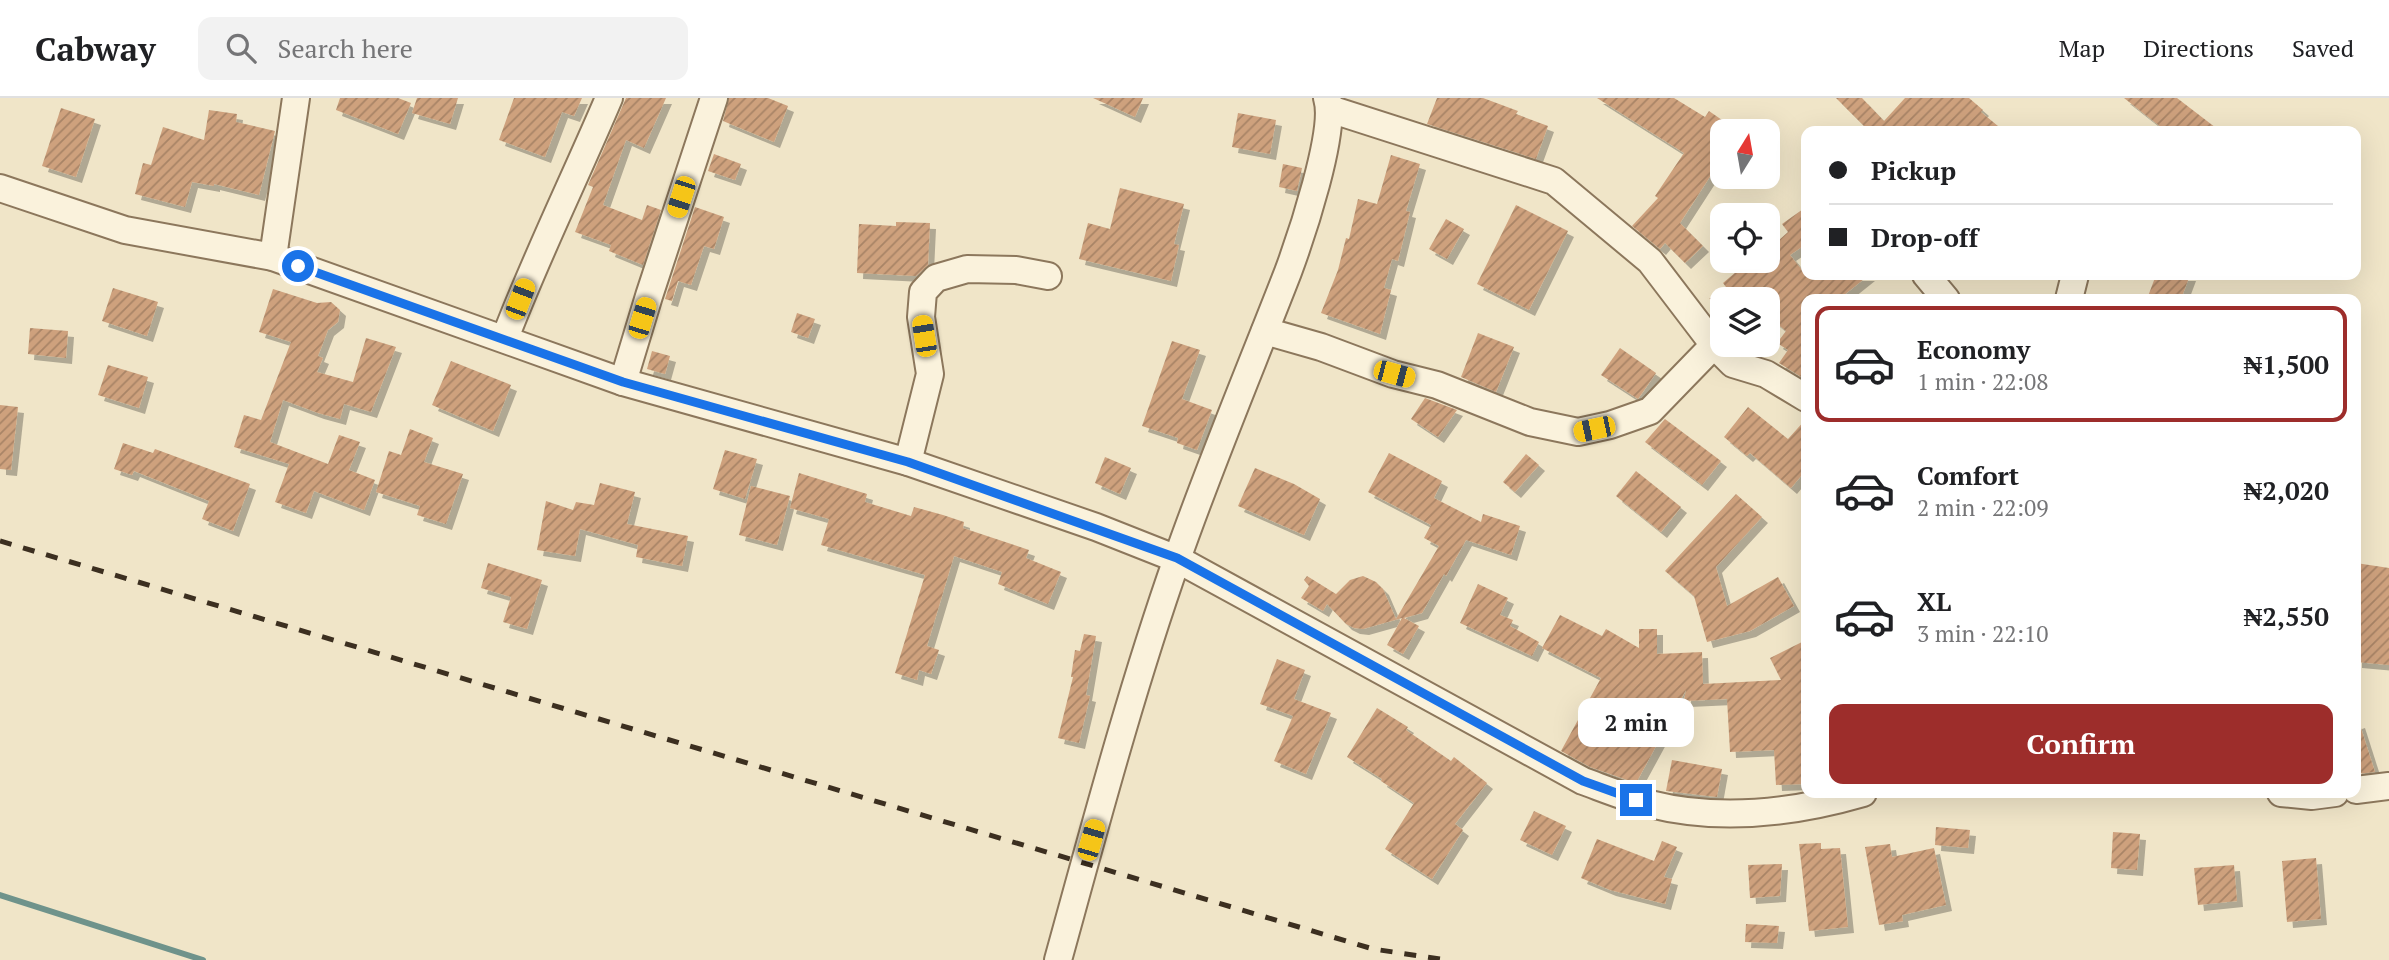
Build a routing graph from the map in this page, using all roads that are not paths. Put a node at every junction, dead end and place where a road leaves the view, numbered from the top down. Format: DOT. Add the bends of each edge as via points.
graph roads {
  1 [pos="296,98"];
  2 [pos="609,98"];
  3 [pos="714,98"];
  4 [pos="1329,104"];
  5 [pos="0,188"];
  6 [pos="273,257"];
  7 [pos="1048,276"];
  8 [pos="1930,280"];
  9 [pos="1943,294"];
  10 [pos="1265,331"];
  11 [pos="505,338"];
  12 [pos="1710,340"];
  13 [pos="1710,349"];
  14 [pos="1726,357"];
  15 [pos="623,382"];
  16 [pos="1801,395"];
  17 [pos="908,462"];
  18 [pos="1177,558"];
  19 [pos="2389,786"];
  20 [pos="2361,789"];
  21 [pos="1846,798"];
  22 [pos="1058,960"];
  1 -- 6 [label="street"];
  2 -- 11 [label="street"];
  3 -- 15 [label="street"];
  4 -- 10 [label="street" via="1328,134 1296,250"];
  4 -- 12 [label="street" via="1555,181 1650,261"];
  5 -- 6 [label="street" via="125,230"];
  6 -- 11 [label="street"];
  7 -- 17 [label="street" via="967,269 936,278 923,292 921,317 930,374"];
  8 -- 9 [label="street"];
  10 -- 13 [label="street" via="1437,385 1530,422 1578,432 1650,411"];
  10 -- 18 [label="street"];
  11 -- 15 [label="street"];
  14 -- 16 [label="street"];
  15 -- 17 [label="street"];
  17 -- 18 [label="street"];
  18 -- 21 [label="street" via="1583,781 1622,795 1694,812 1755,815"];
  18 -- 22 [label="street" via="1104,792"];
  19 -- 20 [label="street"];
}
